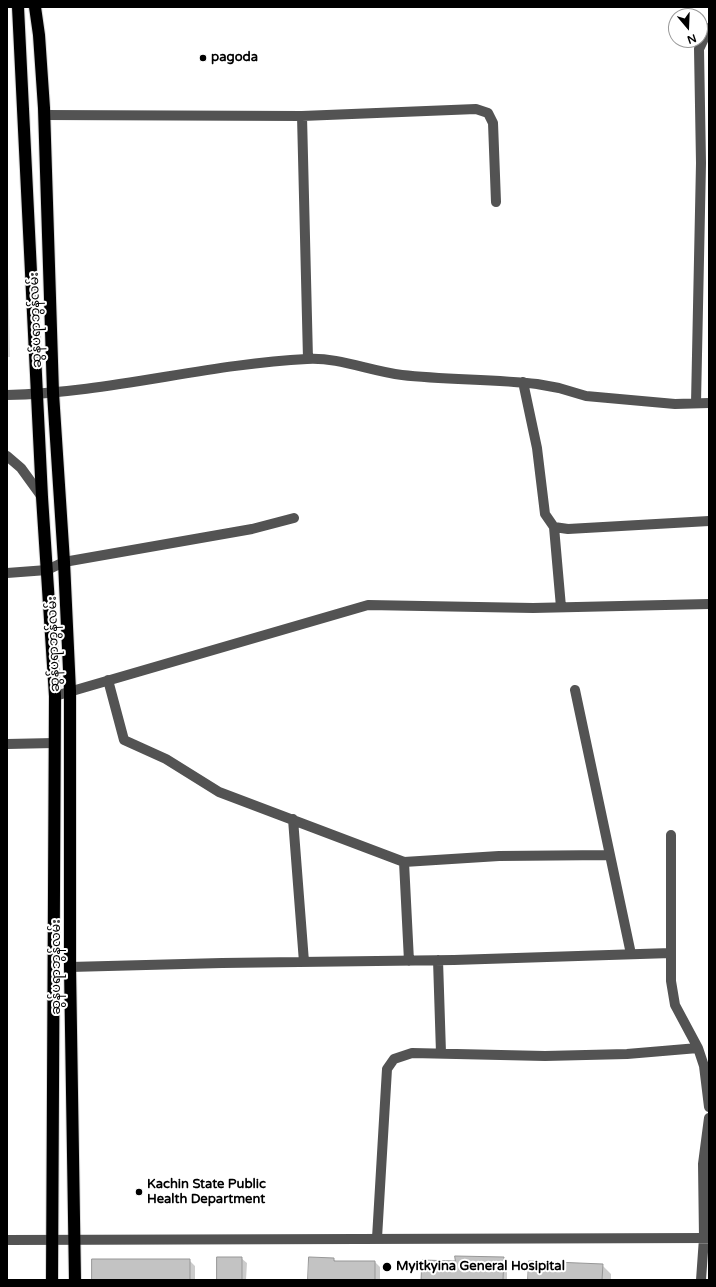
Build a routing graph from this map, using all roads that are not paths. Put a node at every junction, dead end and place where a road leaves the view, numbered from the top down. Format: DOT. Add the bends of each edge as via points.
graph roads {
  1 [pos="18,7"];
  2 [pos="35,7"];
  3 [pos="709,28"];
  4 [pos="44,115"];
  5 [pos="302,116"];
  6 [pos="705,163"];
  7 [pos="496,202"];
  8 [pos="698,281"];
  9 [pos="709,281"];
  10 [pos="308,359"];
  11 [pos="523,382"];
  12 [pos="53,393"];
  13 [pos="37,394"];
  14 [pos="7,395"];
  15 [pos="696,403"];
  16 [pos="709,403"];
  17 [pos="7,456"];
  18 [pos="42,496"];
  19 [pos="294,518"];
  20 [pos="709,521"];
  21 [pos="554,527"];
  22 [pos="64,562"];
  23 [pos="47,570"];
  24 [pos="7,573"];
  25 [pos="709,604"];
  26 [pos="561,607"];
  27 [pos="108,680"];
  28 [pos="576,690"];
  29 [pos="70,691"];
  30 [pos="55,696"];
  31 [pos="54,743"];
  32 [pos="7,744"];
  33 [pos="292,819"];
  34 [pos="671,836"];
  35 [pos="610,855"];
  36 [pos="404,862"];
  37 [pos="671,952"];
  38 [pos="631,954"];
  39 [pos="409,960"];
  40 [pos="438,960"];
  41 [pos="304,962"];
  42 [pos="70,967"];
  43 [pos="698,1048"];
  44 [pos="441,1053"];
  45 [pos="709,1107"];
  46 [pos="709,1118"];
  47 [pos="377,1238"];
  48 [pos="706,1238"];
  49 [pos="74,1239"];
  50 [pos="7,1240"];
  51 [pos="52,1240"];
  52 [pos="52,1280"];
  53 [pos="75,1280"];
  54 [pos="701,1280"];
  1 -- 13 [label="highway, ဆွန်ပရာဘွန်လမ်း"];
  2 -- 4 [label="highway, ဆွန်ပရာဘွန်လမ်း"];
  3 -- 6 [label="street" via="699,49"];
  4 -- 5 [label="street"];
  4 -- 12 [label="highway, ဆွန်ပရာဘွန်လမ်း"];
  5 -- 7 [label="street" via="476,109 488,113 493,123"];
  5 -- 10 [label="street"];
  6 -- 8 [label="street"];
  8 -- 9 [label="street"];
  8 -- 15 [label="street"];
  10 -- 11 [label="street" via="402,375"];
  10 -- 12 [label="street" via="238,365"];
  11 -- 15 [label="street" via="586,396 675,404"];
  11 -- 21 [label="street" via="537,448 545,514"];
  12 -- 13 [label="street"];
  12 -- 22 [label="highway, ဆွန်ပရာဘွန်လမ်း"];
  13 -- 14 [label="street"];
  13 -- 18 [label="highway, ဆွန်ပရာဘွန်လမ်း"];
  15 -- 16 [label="street"];
  17 -- 18 [label="street" via="21,468"];
  18 -- 23 [label="highway, ဆွန်ပရာဘွန်လမ်း"];
  19 -- 22 [label="street" via="252,529"];
  20 -- 21 [label="street" via="568,529"];
  21 -- 26 [label="street"];
  22 -- 23 [label="street"];
  22 -- 29 [label="highway, ဆွန်ပရာဘွန်လမ်း"];
  23 -- 24 [label="street"];
  23 -- 30 [label="highway, ဆွန်ပရာဘွန်လမ်း"];
  25 -- 26 [label="street"];
  26 -- 27 [label="street" via="368,605"];
  27 -- 29 [label="street"];
  27 -- 33 [label="street" via="124,740 166,759 219,792"];
  28 -- 35 [label="street"];
  29 -- 30 [label="street"];
  29 -- 42 [label="highway, ဆွန်ပရာဘွန်လမ်း"];
  30 -- 31 [label="highway, ဆွန်ပရာဘွန်လမ်း"];
  31 -- 32 [label="street"];
  31 -- 51 [label="highway, ဆွန်ပရာဘွန်လမ်း"];
  33 -- 36 [label="street"];
  33 -- 41 [label="street"];
  34 -- 37 [label="street"];
  35 -- 36 [label="street" via="499,856"];
  35 -- 38 [label="street"];
  36 -- 39 [label="street"];
  37 -- 38 [label="street"];
  37 -- 43 [label="street" via="671,981 675,1005"];
  38 -- 40 [label="street"];
  39 -- 40 [label="street"];
  39 -- 41 [label="street"];
  40 -- 44 [label="street"];
  41 -- 42 [label="street"];
  42 -- 49 [label="highway, ဆွန်ပရာဘွန်လမ်း"];
  43 -- 44 [label="street" via="627,1054 545,1056"];
  43 -- 45 [label="street" via="704,1066"];
  44 -- 47 [label="street" via="412,1053 394,1058 387,1069"];
  46 -- 48 [label="street" via="703,1164"];
  47 -- 48 [label="street"];
  47 -- 49 [label="street"];
  48 -- 54 [label="street"];
  49 -- 51 [label="street"];
  49 -- 53 [label="highway, ဆွန်ပရာဘွန်လမ်း"];
  50 -- 51 [label="street"];
  51 -- 52 [label="highway, ဆွန်ပရာဘွန်လမ်း"];
}
